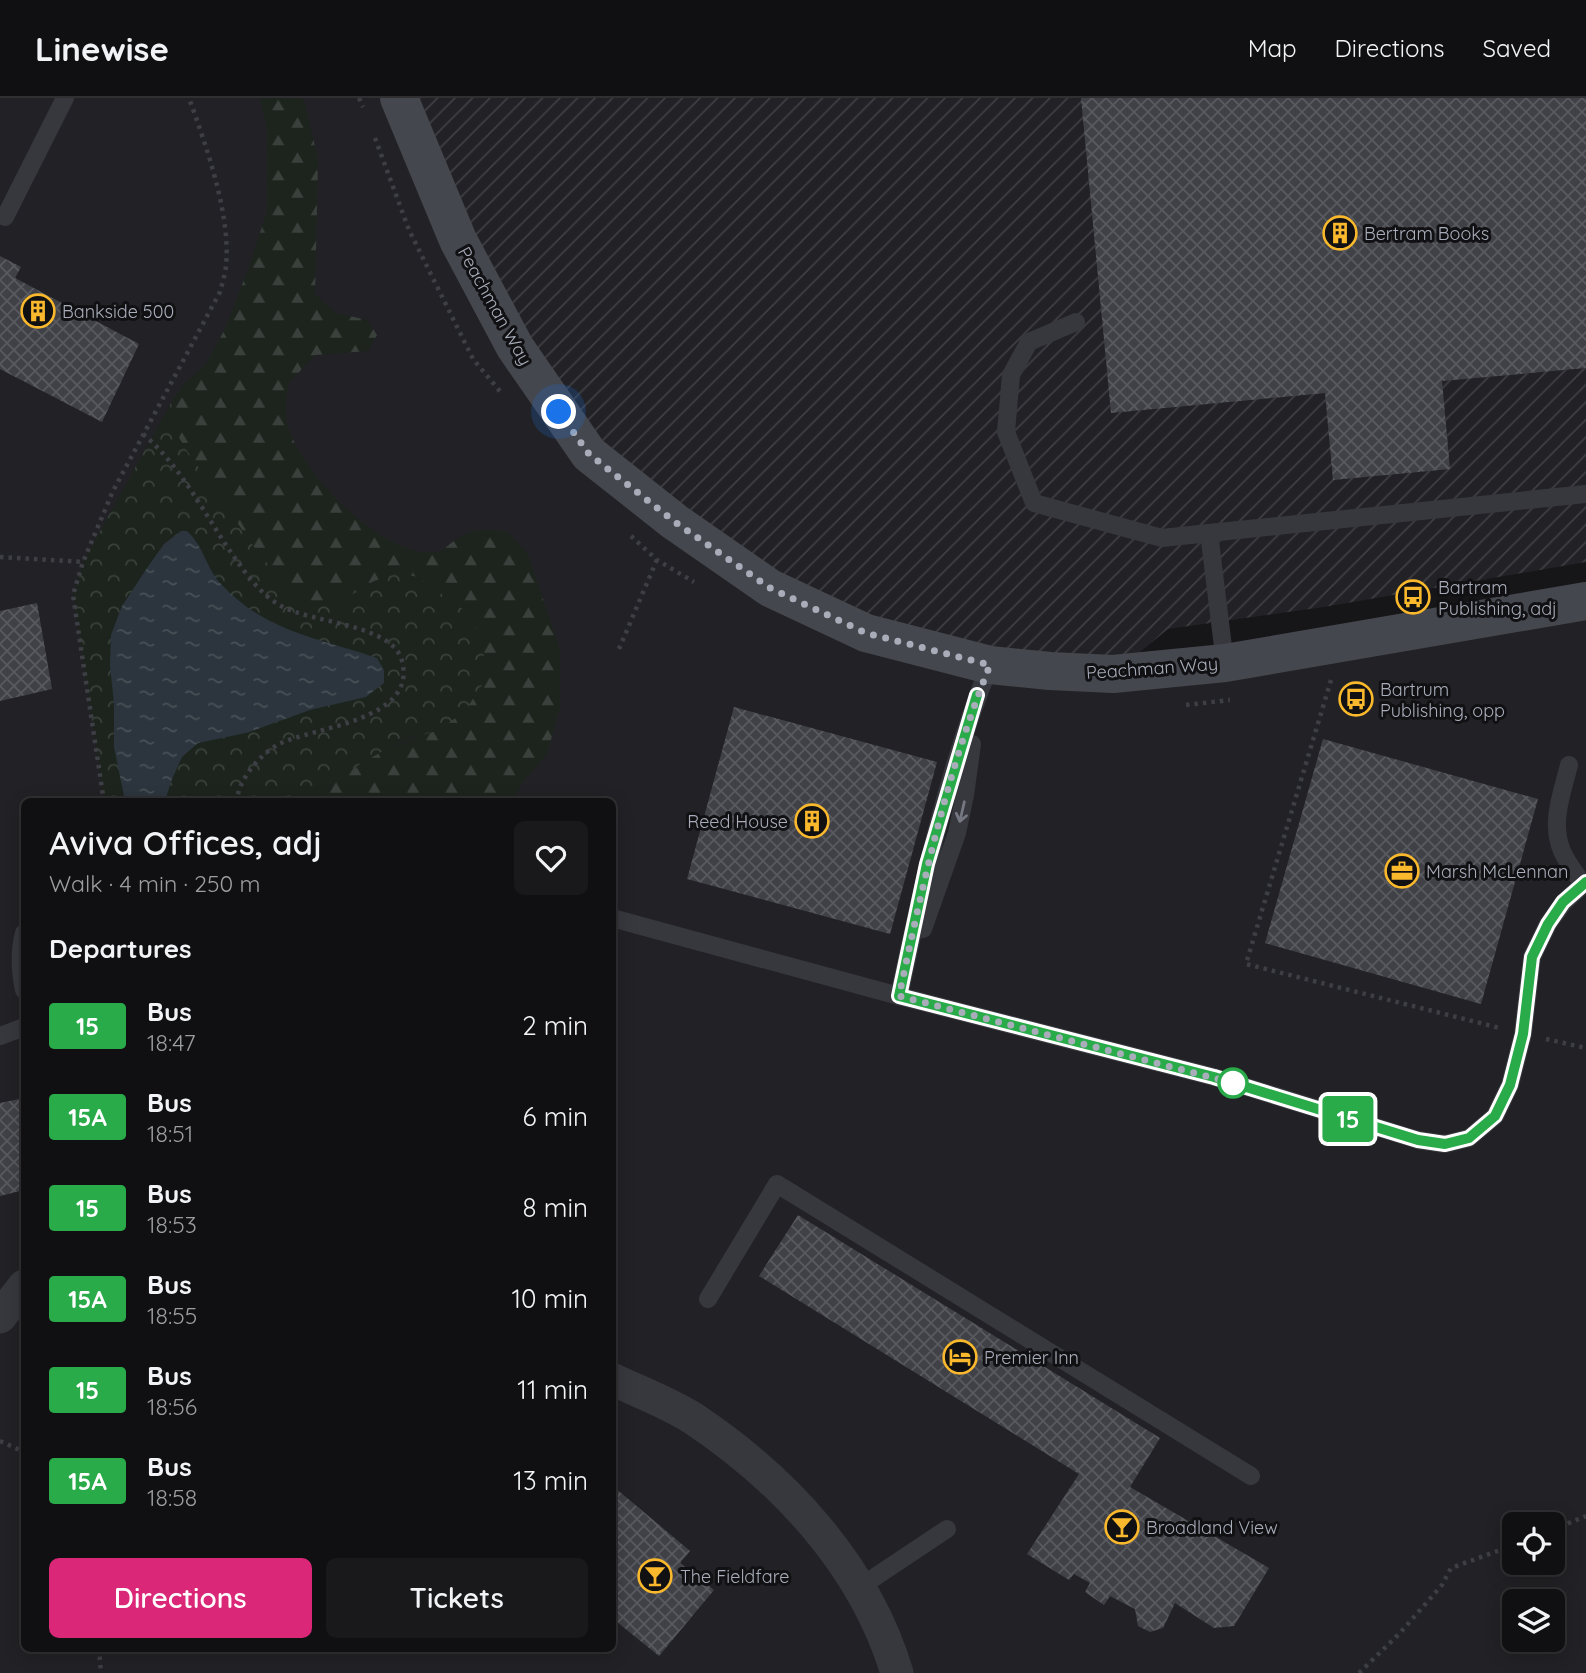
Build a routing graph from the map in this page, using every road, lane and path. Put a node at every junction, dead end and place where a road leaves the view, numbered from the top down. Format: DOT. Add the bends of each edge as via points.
graph roads {
  1 [pos="65,98"];
  2 [pos="188,98"];
  3 [pos="359,98"];
  4 [pos="381,104"];
  5 [pos="373,134"];
  6 [pos="5,217"];
  7 [pos="1076,322"];
  8 [pos="507,401"];
  9 [pos="143,434"];
  10 [pos="1586,494"];
  11 [pos="675,522"];
  12 [pos="626,531"];
  13 [pos="1209,533"];
  14 [pos="0,558"];
  15 [pos="657,560"];
  16 [pos="83,562"];
  17 [pos="701,586"];
  18 [pos="1586,601"];
  19 [pos="619,649"];
  20 [pos="1225,663"];
  21 [pos="1335,670"];
  22 [pos="984,680"];
  23 [pos="1318,685"];
  24 [pos="1237,699"];
  25 [pos="1184,705"];
  26 [pos="1569,765"];
  27 [pos="103,798"];
  28 [pos="237,798"];
  29 [pos="1585,883"];
  30 [pos="616,919"];
  31 [pos="21,943"];
  32 [pos="21,976"];
  33 [pos="899,996"];
  34 [pos="21,1028"];
  35 [pos="1523,1034"];
  36 [pos="0,1036"];
  37 [pos="1586,1048"];
  38 [pos="21,1290"];
  39 [pos="708,1300"];
  40 [pos="0,1317"];
  41 [pos="616,1381"];
  42 [pos="0,1441"];
  43 [pos="21,1451"];
  44 [pos="1251,1476"];
  45 [pos="1586,1516"];
  46 [pos="1565,1525"];
  47 [pos="947,1529"];
  48 [pos="1502,1550"];
  49 [pos="860,1587"];
  50 [pos="99,1652"];
  51 [pos="102,1673"];
  52 [pos="897,1673"];
  53 [pos="1359,1673"];
  1 -- 6 [label="lane"];
  2 -- 9 [label="path" via="211,163 226,238 226,267 220,292"];
  3 -- 4 [label="path"];
  4 -- 11 [label="street, Peachman Way" via="515,347 589,454"];
  5 -- 8 [label="path" via="409,230 473,359"];
  7 -- 13 [label="lane" via="1029,342 1011,375 1006,432 1034,503 1162,538"];
  9 -- 16 [label="path"];
  9 -- 28 [label="path" via="181,475 254,584 282,607 379,636 396,647 403,663 403,680 379,711 278,745 251,768"];
  10 -- 13 [label="lane"];
  11 -- 15 [label="path"];
  11 -- 22 [label="street, Peachman Way" via="770,588"];
  12 -- 15 [label="path"];
  13 -- 20 [label="lane"];
  14 -- 16 [label="path"];
  15 -- 17 [label="path"];
  15 -- 19 [label="path"];
  16 -- 27 [label="path" via="73,595"];
  18 -- 21 [label="street, Peachman Way"];
  20 -- 21 [label="street, Peachman Way"];
  20 -- 22 [label="street, Peachman Way" via="1113,674 1050,671"];
  21 -- 23 [label="path"];
  21 -- 35 [label="path" via="1247,964"];
  22 -- 33 [label="lane" via="957,833"];
  24 -- 25 [label="path"];
  26 -- 29 [label="lane" via="1556,832 1563,853"];
  29 -- 35 [label="lane" via="1563,902 1532,957"];
  30 -- 33 [label="lane"];
  31 -- 32 [label="lane"];
  33 -- 35 [label="lane" via="1214,1077 1418,1140 1445,1144 1469,1138 1495,1116 1510,1085"];
  34 -- 36 [label="lane"];
  35 -- 37 [label="path"];
  38 -- 40 [label="street"];
  39 -- 44 [label="lane" via="777,1184"];
  41 -- 49 [label="street" via="692,1418 767,1474 820,1529"];
  42 -- 43 [label="path"];
  45 -- 46 [label="path"];
  47 -- 49 [label="lane"];
  48 -- 53 [label="path" via="1451,1569 1401,1633"];
  49 -- 52 [label="street"];
  50 -- 51 [label="path"];
}
